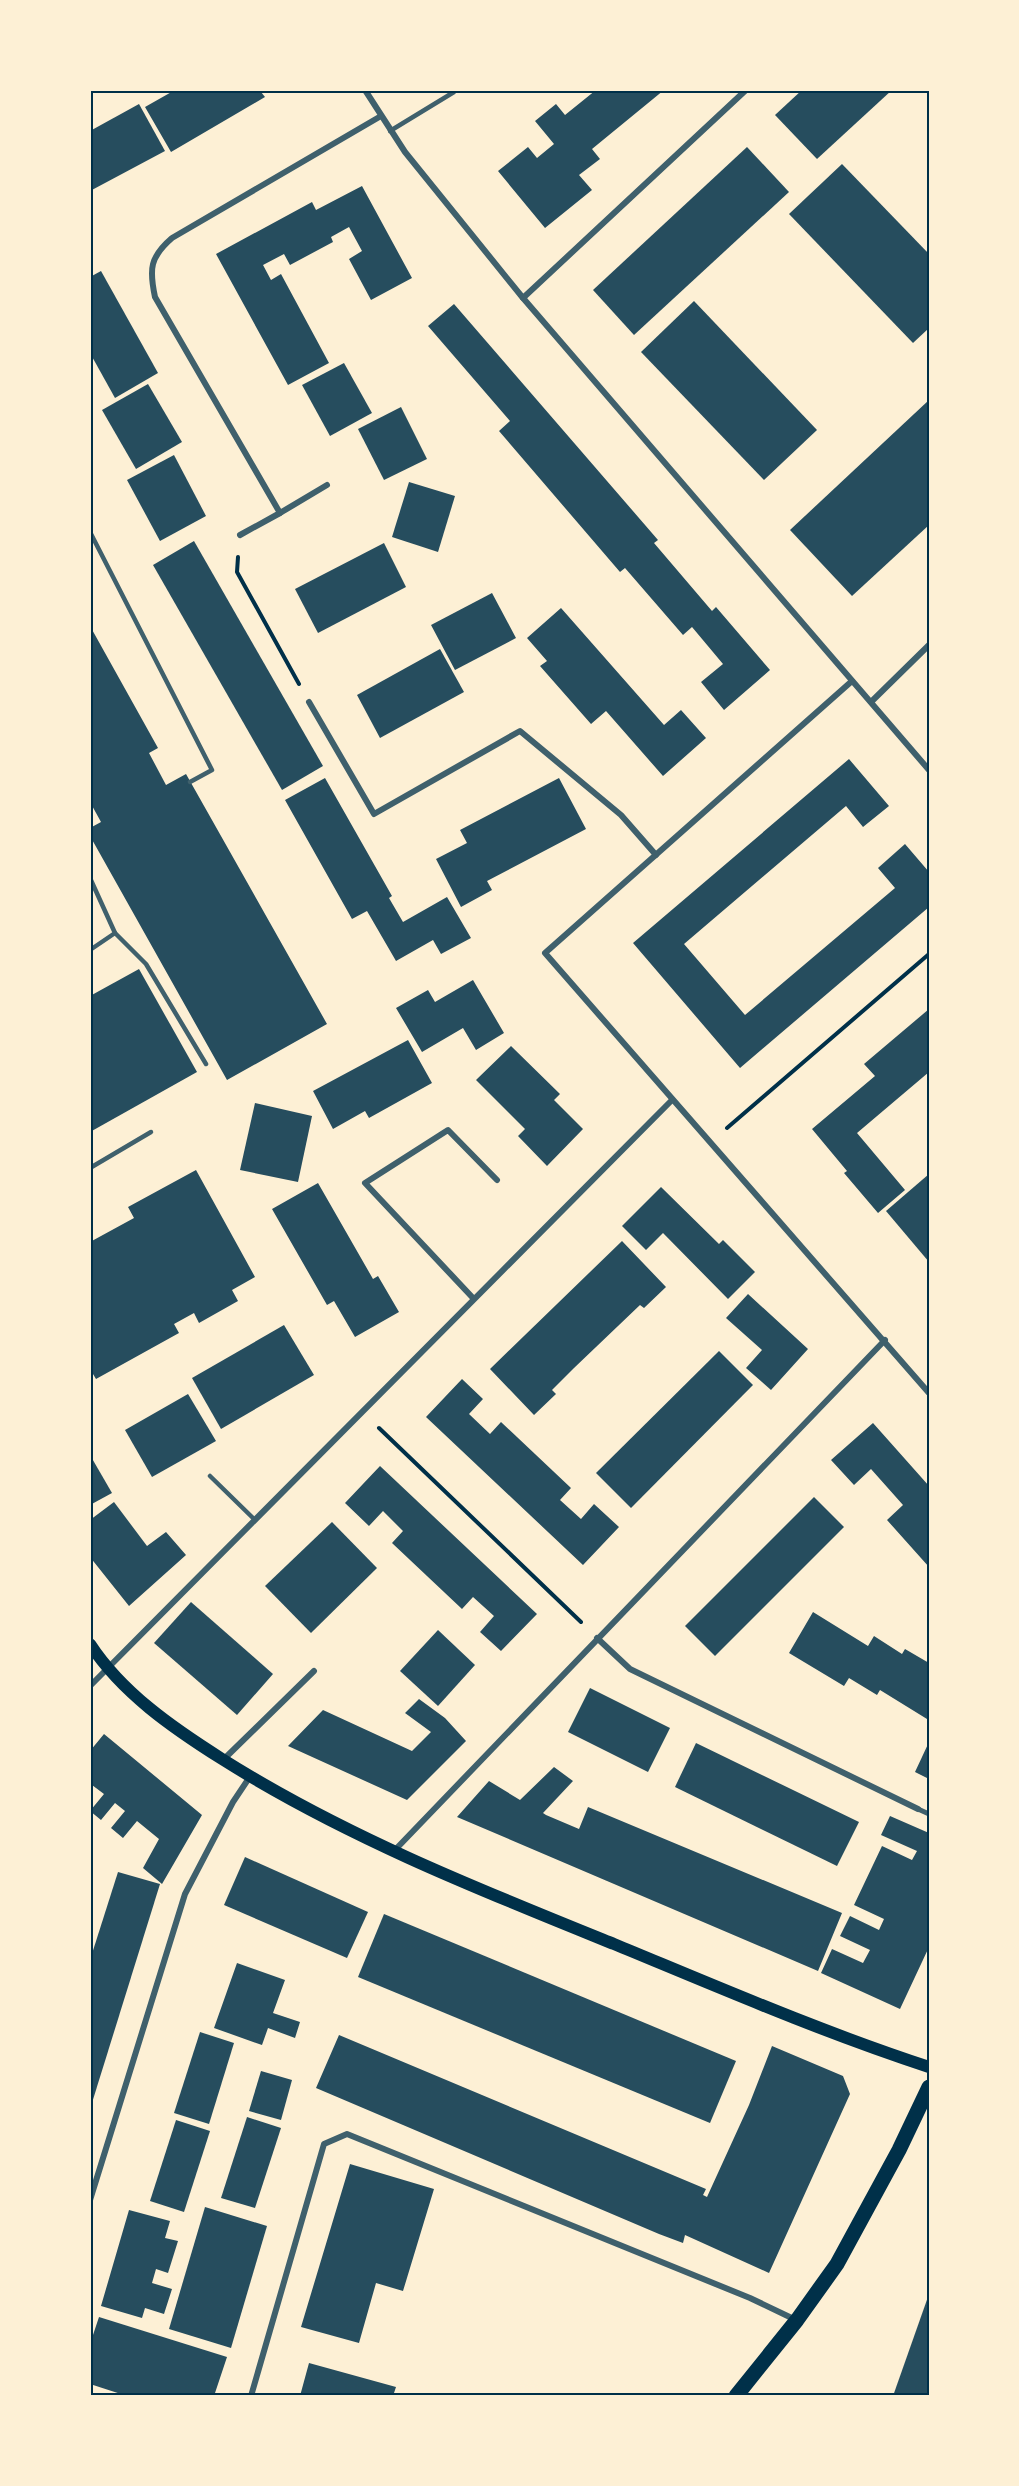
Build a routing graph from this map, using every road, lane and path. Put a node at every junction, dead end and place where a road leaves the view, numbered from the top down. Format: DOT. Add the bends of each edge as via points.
graph roads {
  1 [pos="365,90"];
  2 [pos="746,90"];
  3 [pos="454,93"];
  4 [pos="381,116"];
  5 [pos="390,131"];
  6 [pos="524,298"];
  7 [pos="327,485"];
  8 [pos="280,513"];
  9 [pos="90,532"];
  10 [pos="240,536"];
  11 [pos="929,645"];
  12 [pos="852,681"];
  13 [pos="309,702"];
  14 [pos="871,702"];
  15 [pos="929,770"];
  16 [pos="190,782"];
  17 [pos="656,855"];
  18 [pos="90,878"];
  19 [pos="116,933"];
  20 [pos="90,950"];
  21 [pos="929,954"];
  22 [pos="206,1064"];
  23 [pos="672,1100"];
  24 [pos="151,1132"];
  25 [pos="710,1142"];
  26 [pos="90,1168"];
  27 [pos="497,1180"];
  28 [pos="473,1298"];
  29 [pos="885,1340"];
  30 [pos="929,1393"];
  31 [pos="361,1410"];
  32 [pos="210,1476"];
  33 [pos="254,1519"];
  34 [pos="597,1638"];
  35 [pos="90,1644"];
  36 [pos="107,1670"];
  37 [pos="314,1671"];
  38 [pos="90,1686"];
  39 [pos="223,1760"];
  40 [pos="249,1778"];
  41 [pos="918,1809"];
  42 [pos="929,1814"];
  43 [pos="394,1851"];
  44 [pos="929,2067"];
  45 [pos="929,2087"];
  46 [pos="90,2200"];
  47 [pos="797,2320"];
  48 [pos="251,2396"];
  49 [pos="736,2396"];
  1 -- 4 [label="street"];
  2 -- 6 [label="street"];
  3 -- 5 [label="lane"];
  4 -- 5 [label="street"];
  4 -- 8 [label="street" via="172,238 158,250 152,264 155,297"];
  5 -- 6 [label="street"];
  6 -- 12 [label="street"];
  7 -- 8 [label="street"];
  8 -- 10 [label="street"];
  9 -- 16 [label="lane" via="212,770"];
  10 -- 13 [label="path" via="237,572"];
  11 -- 14 [label="street"];
  12 -- 14 [label="street"];
  12 -- 17 [label="street"];
  13 -- 17 [label="street" via="374,814 520,731 621,815"];
  14 -- 15 [label="street"];
  17 -- 23 [label="street" via="545,953"];
  18 -- 19 [label="lane"];
  19 -- 20 [label="lane"];
  19 -- 22 [label="lane" via="146,964"];
  21 -- 25 [label="path"];
  23 -- 25 [label="street"];
  23 -- 28 [label="street"];
  24 -- 26 [label="lane"];
  25 -- 29 [label="street"];
  27 -- 28 [label="street" via="448,1130 365,1183"];
  28 -- 31 [label="street"];
  29 -- 30 [label="street"];
  29 -- 34 [label="street"];
  31 -- 33 [label="street"];
  31 -- 34 [label="path"];
  32 -- 33 [label="lane"];
  33 -- 36 [label="street"];
  34 -- 41 [label="street" via="630,1670"];
  34 -- 43 [label="street"];
  35 -- 36 [label="main road"];
  36 -- 38 [label="street"];
  36 -- 39 [label="main road" via="184,1736"];
  37 -- 39 [label="street"];
  39 -- 40 [label="main road"];
  40 -- 43 [label="main road"];
  40 -- 46 [label="street" via="185,1894"];
  41 -- 42 [label="street"];
  43 -- 44 [label="main road" via="854,2042"];
  45 -- 47 [label="main road" via="837,2264"];
  47 -- 48 [label="street" via="347,2134 324,2144"];
  47 -- 49 [label="main road"];
}
